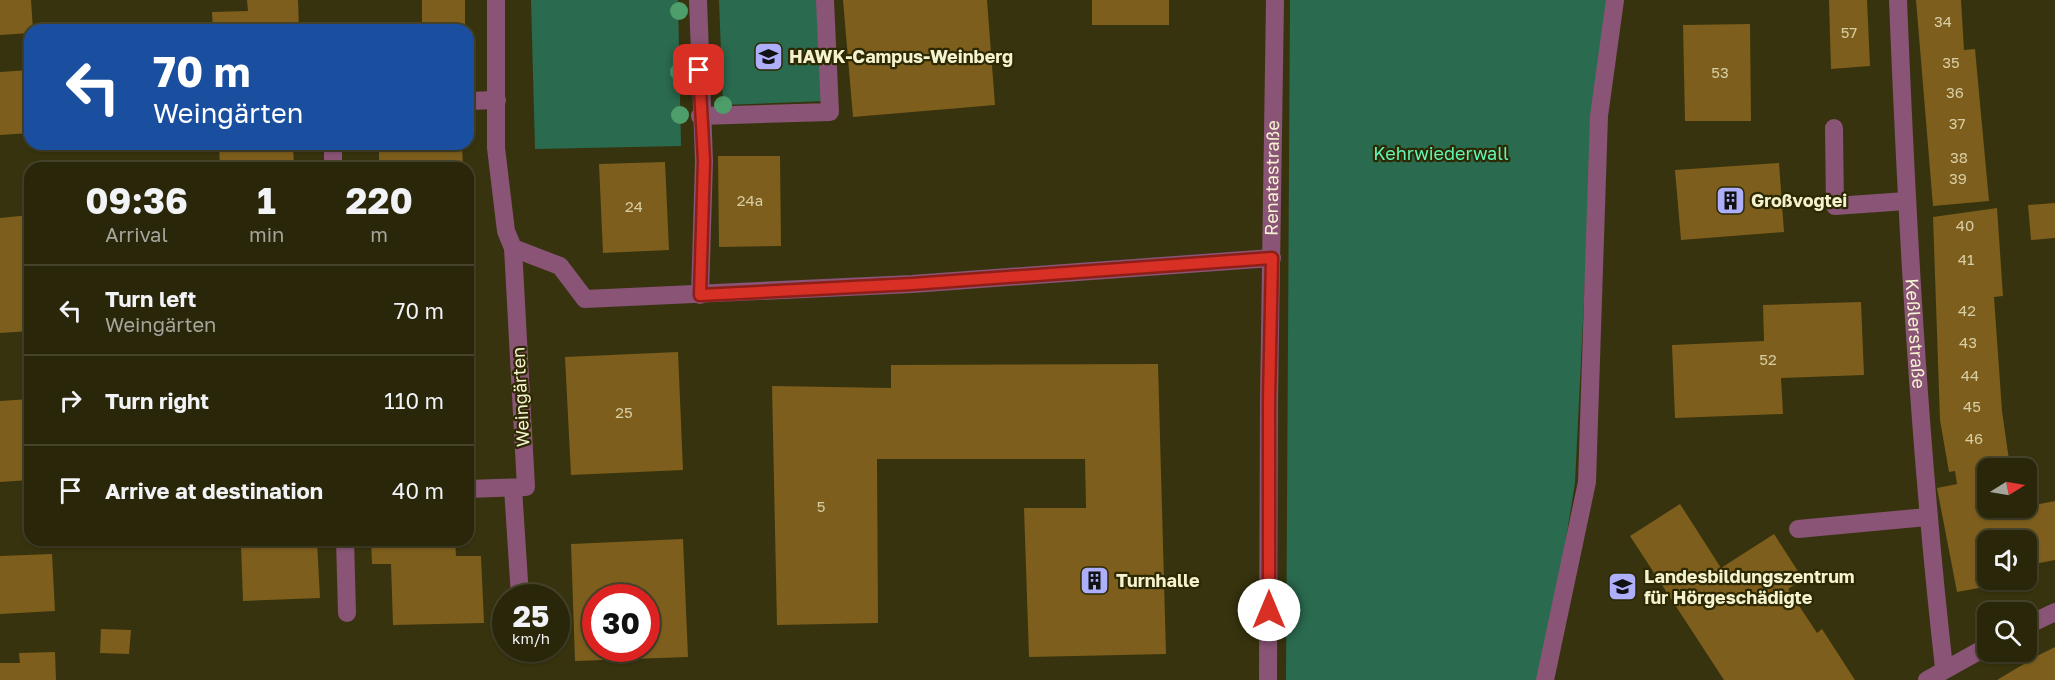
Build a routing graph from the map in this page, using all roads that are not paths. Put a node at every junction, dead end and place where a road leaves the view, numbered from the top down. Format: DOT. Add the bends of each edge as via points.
graph roads {
  1 [pos="496,0"];
  2 [pos="698,0"];
  3 [pos="825,0"];
  4 [pos="1275,0"];
  5 [pos="1616,0"];
  6 [pos="1898,0"];
  7 [pos="497,100"];
  8 [pos="474,101"];
  9 [pos="700,116"];
  10 [pos="1834,128"];
  11 [pos="1906,201"];
  12 [pos="513,248"];
  13 [pos="1272,258"];
  14 [pos="700,295"];
  15 [pos="513,488"];
  16 [pos="474,489"];
  17 [pos="1927,517"];
  18 [pos="1798,529"];
  19 [pos="345,546"];
  20 [pos="519,584"];
  21 [pos="2055,612"];
  22 [pos="347,613"];
  23 [pos="2037,621"];
  24 [pos="1977,652"];
  25 [pos="1944,668"];
  26 [pos="1268,680"];
  27 [pos="1545,680"];
  28 [pos="1927,680"];
  1 -- 7 [label="street, Weingärten"];
  2 -- 9 [label="street"];
  3 -- 9 [label="street" via="830,112"];
  4 -- 13 [label="street, Renatastraße"];
  5 -- 27 [label="street" via="1599,116 1587,482"];
  6 -- 11 [label="street, Keßlerstraße"];
  7 -- 8 [label="street"];
  7 -- 12 [label="street, Weingärten" via="496,147 506,231"];
  9 -- 14 [label="street" via="704,161"];
  10 -- 11 [label="street" via="1835,206"];
  11 -- 17 [label="street, Keßlerstraße"];
  12 -- 14 [label="street" via="560,266 585,299"];
  12 -- 15 [label="street, Weingärten" via="526,487"];
  13 -- 14 [label="street"];
  13 -- 26 [label="street, Renatastraße"];
  15 -- 16 [label="street"];
  15 -- 20 [label="street"];
  17 -- 18 [label="street"];
  17 -- 25 [label="street, Keßlerstraße"];
  19 -- 22 [label="street"];
  21 -- 23 [label="street"];
  24 -- 25 [label="street"];
  25 -- 28 [label="street"];
}
